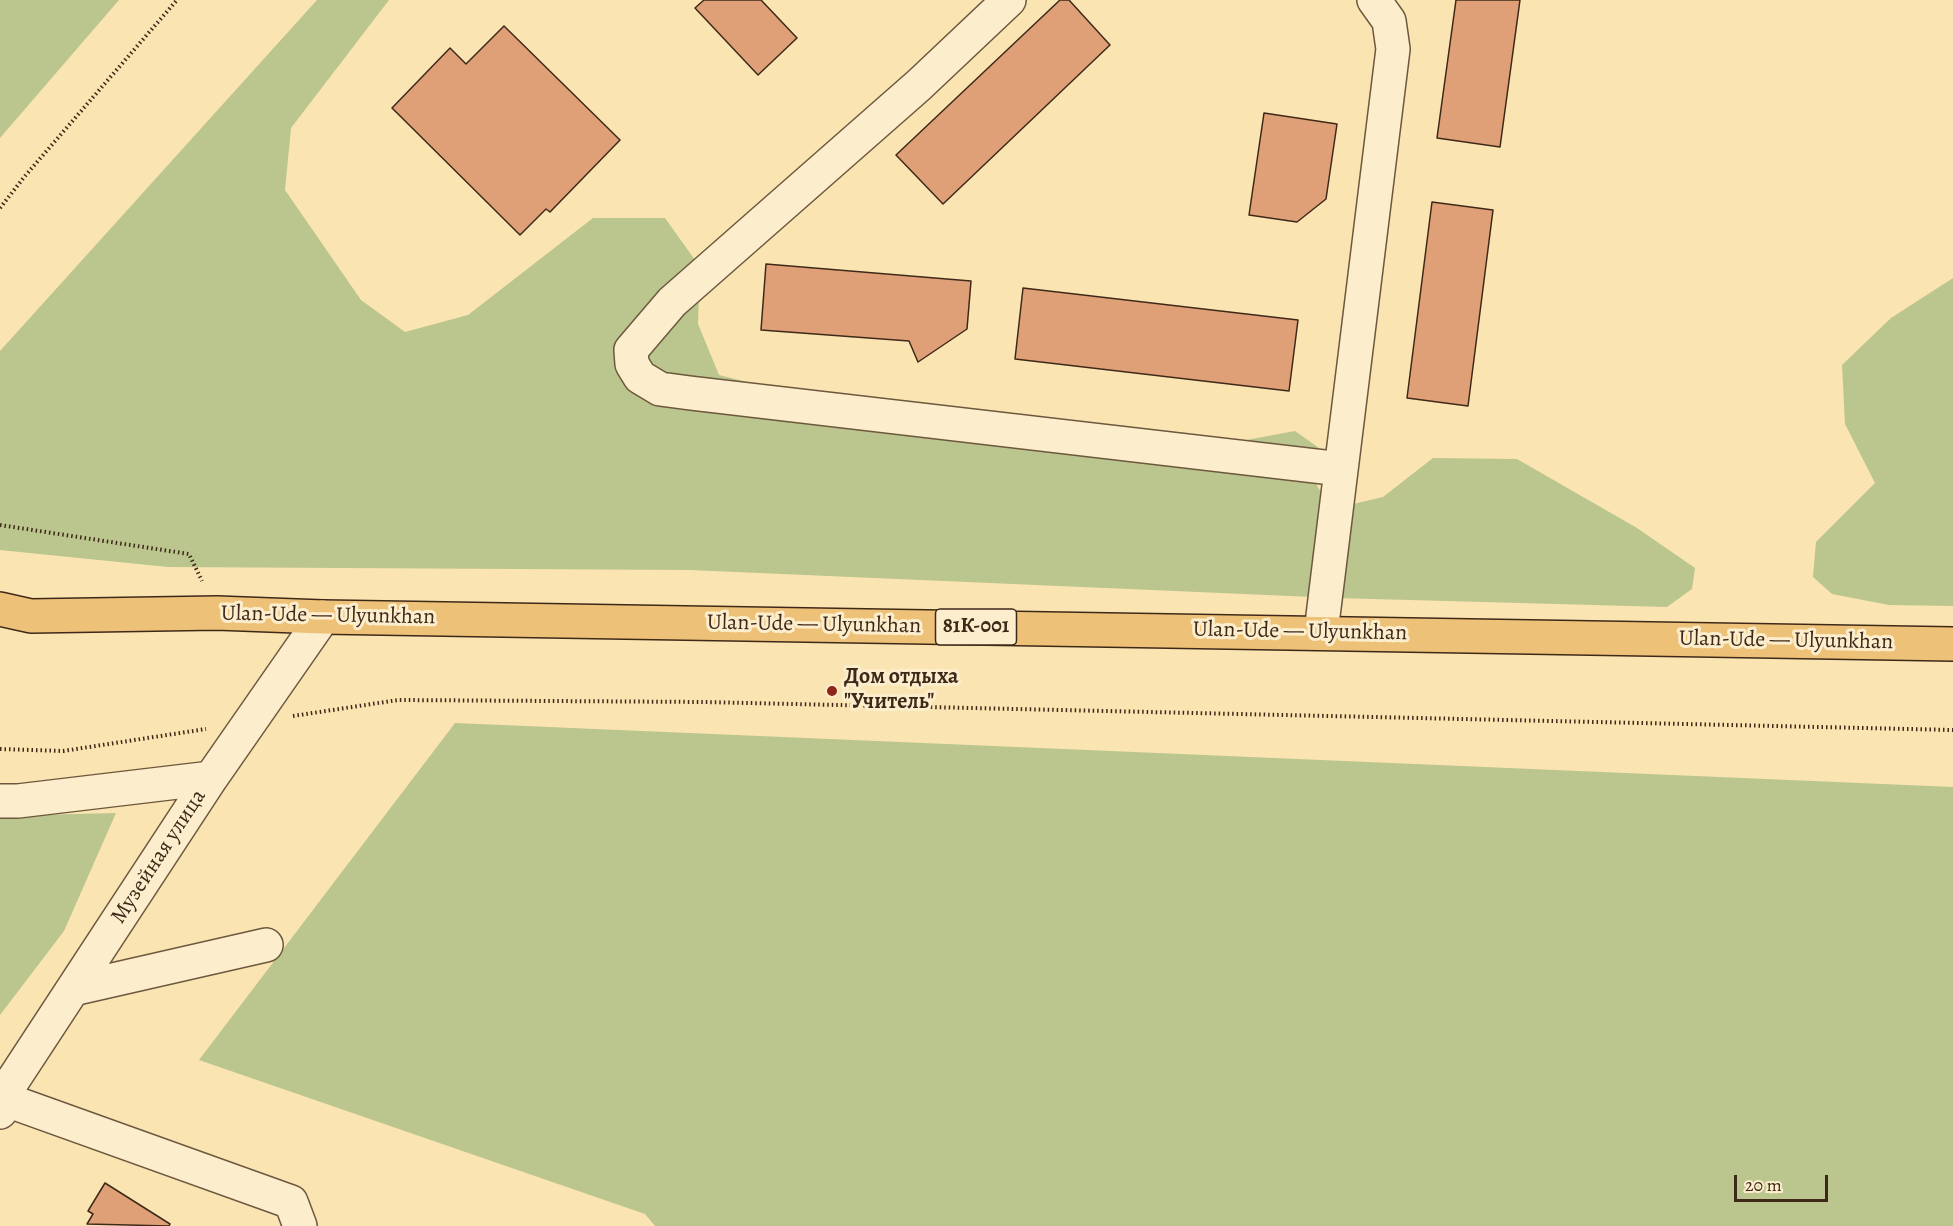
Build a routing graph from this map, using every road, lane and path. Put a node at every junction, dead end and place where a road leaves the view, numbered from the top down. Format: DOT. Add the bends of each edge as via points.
graph roads {
  1 [pos="177,0"];
  2 [pos="1009,0"];
  3 [pos="1374,0"];
  4 [pos="0,208"];
  5 [pos="1341,469"];
  6 [pos="0,525"];
  7 [pos="0,609"];
  8 [pos="217,613"];
  9 [pos="323,617"];
  10 [pos="1321,632"];
  11 [pos="1953,644"];
  12 [pos="250,723"];
  13 [pos="1953,730"];
  14 [pos="0,749"];
  15 [pos="211,778"];
  16 [pos="0,801"];
  17 [pos="266,945"];
  18 [pos="73,988"];
  19 [pos="0,1103"];
  20 [pos="300,1226"];
  1 -- 4 [label="path"];
  2 -- 5 [label="street" via="919,85 672,302 632,350 632,363 640,377 660,389 690,393"];
  3 -- 5 [label="street" via="1389,21 1393,49"];
  5 -- 10 [label="street"];
  6 -- 8 [label="path" via="189,554"];
  7 -- 8 [label="main road, Ulan-Ude — Ulyunkhan / 81К-001" via="32,616"];
  8 -- 9 [label="main road, Ulan-Ude — Ulyunkhan / 81К-001"];
  9 -- 10 [label="main road, Ulan-Ude — Ulyunkhan / 81К-001"];
  9 -- 12 [label="street, Музейная улица"];
  10 -- 11 [label="main road, Ulan-Ude — Ulyunkhan / 81К-001"];
  12 -- 13 [label="path" via="398,700 727,703"];
  12 -- 14 [label="path" via="63,750"];
  12 -- 15 [label="street, Музейная улица"];
  15 -- 16 [label="street"];
  15 -- 18 [label="street, Музейная улица"];
  17 -- 18 [label="street"];
  18 -- 19 [label="street, Музейная улица"];
  19 -- 20 [label="street" via="291,1202"];
}
